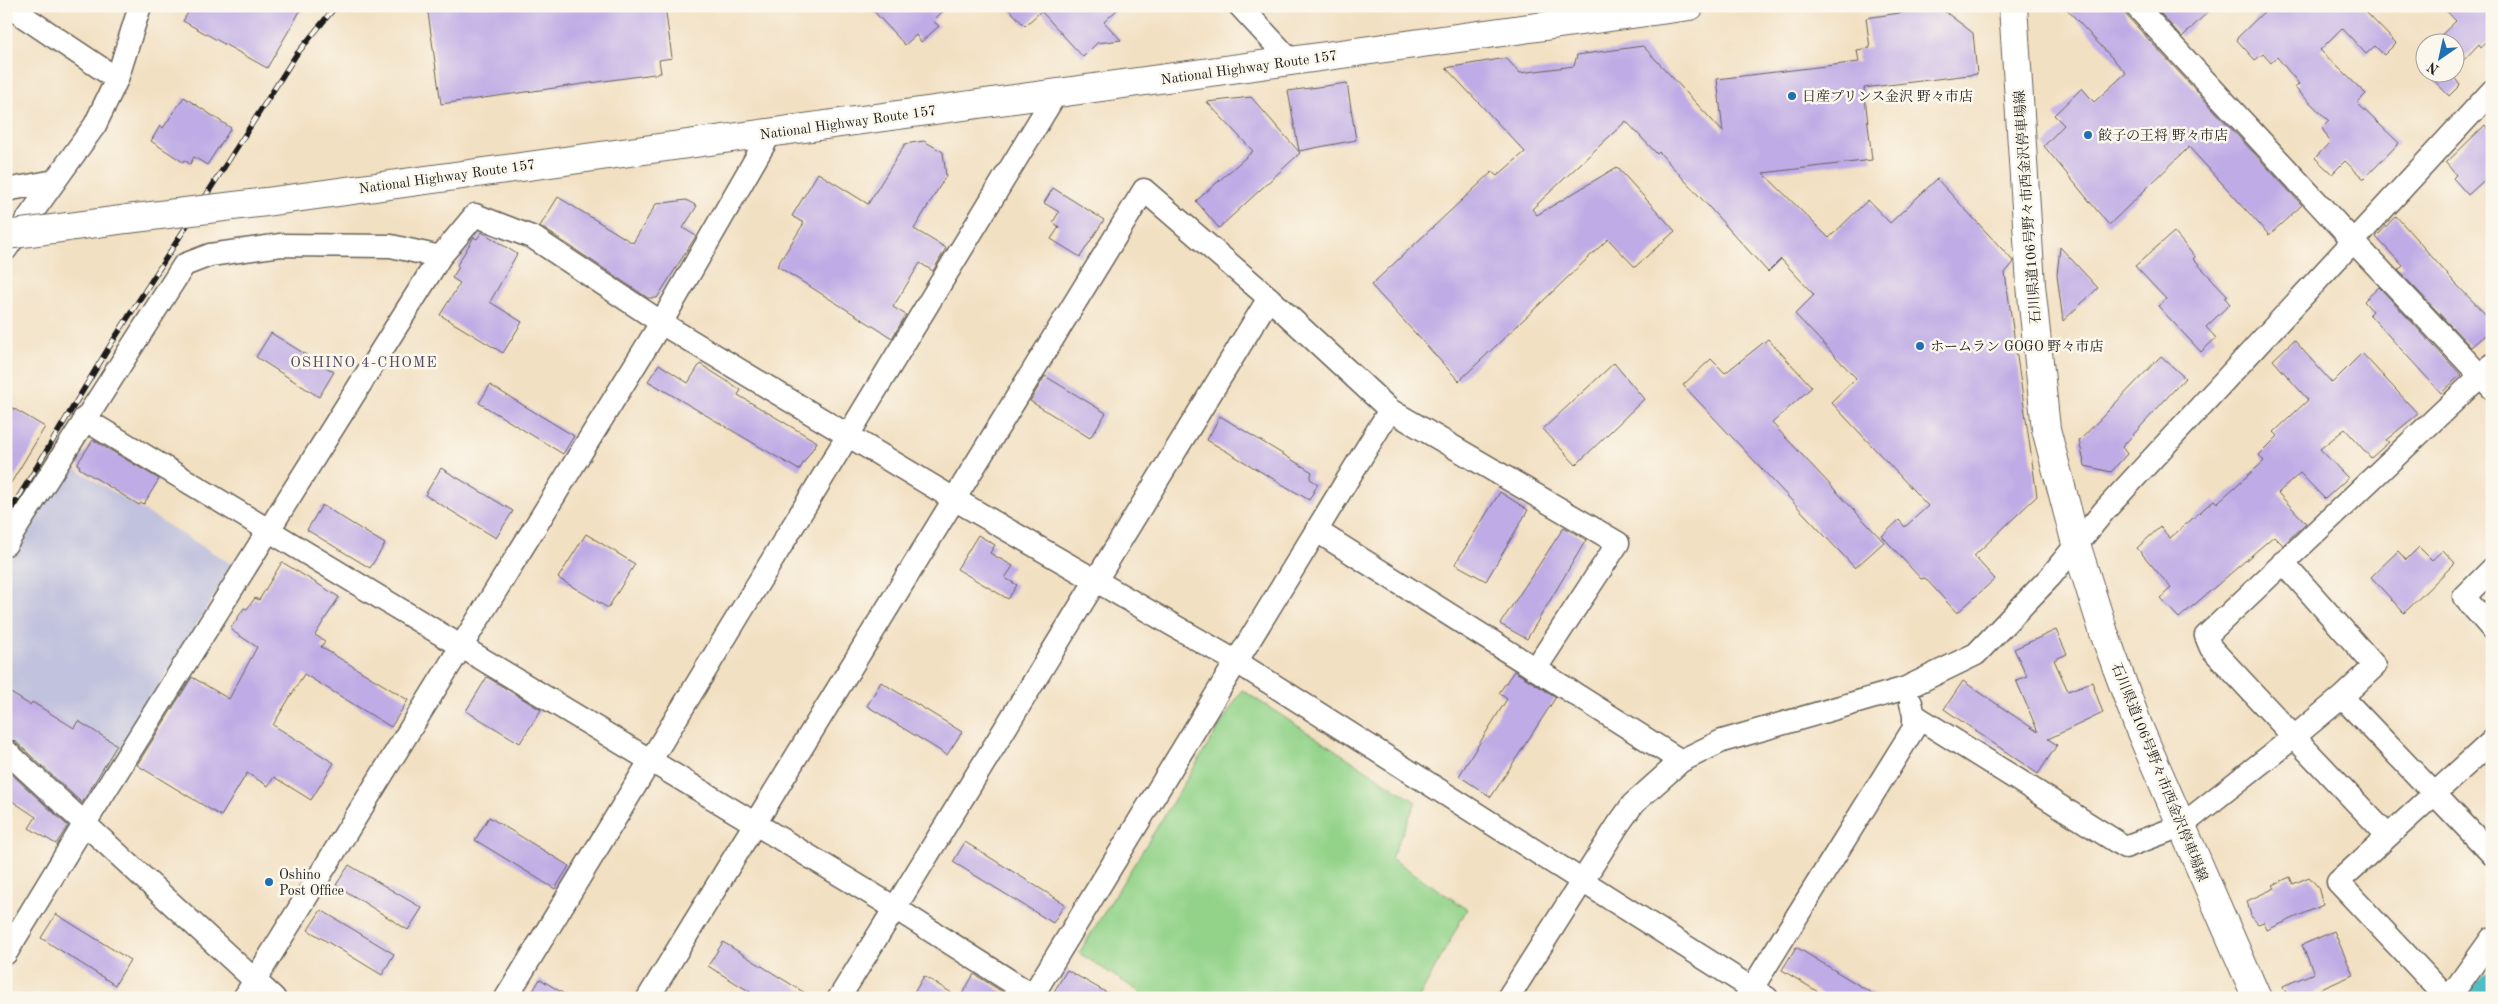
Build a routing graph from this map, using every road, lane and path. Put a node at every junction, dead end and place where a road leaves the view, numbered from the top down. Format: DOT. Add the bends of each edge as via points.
graph roads {
  1 [pos="8,6"];
  2 [pos="140,6"];
  3 [pos="1240,6"];
  4 [pos="1690,6"];
  5 [pos="2013,6"];
  6 [pos="2136,6"];
  7 [pos="1607,12"];
  8 [pos="1290,60"];
  9 [pos="117,79"];
  10 [pos="2492,91"];
  11 [pos="1055,95"];
  12 [pos="770,134"];
  13 [pos="55,181"];
  14 [pos="6,190"];
  15 [pos="6,235"];
  16 [pos="2353,242"];
  17 [pos="6,249"];
  18 [pos="440,257"];
  19 [pos="1269,298"];
  20 [pos="661,323"];
  21 [pos="2488,376"];
  22 [pos="1390,410"];
  23 [pos="84,419"];
  24 [pos="848,435"];
  25 [pos="954,499"];
  26 [pos="268,529"];
  27 [pos="1317,531"];
  28 [pos="6,544"];
  29 [pos="2076,544"];
  30 [pos="2283,562"];
  31 [pos="2492,569"];
  32 [pos="1097,581"];
  33 [pos="2492,629"];
  34 [pos="459,647"];
  35 [pos="1237,662"];
  36 [pos="1536,668"];
  37 [pos="1906,688"];
  38 [pos="2342,697"];
  39 [pos="1914,715"];
  40 [pos="2294,737"];
  41 [pos="2492,741"];
  42 [pos="6,751"];
  43 [pos="650,761"];
  44 [pos="1681,761"];
  45 [pos="2434,794"];
  46 [pos="85,823"];
  47 [pos="755,824"];
  48 [pos="2181,826"];
  49 [pos="2388,836"];
  50 [pos="2492,854"];
  51 [pos="1580,880"];
  52 [pos="895,908"];
  53 [pos="2492,938"];
  54 [pos="6,953"];
  55 [pos="249,989"];
  56 [pos="1755,995"];
  57 [pos="1031,997"];
  58 [pos="274,998"];
  59 [pos="506,998"];
  60 [pos="648,998"];
  61 [pos="839,998"];
  62 [pos="1508,998"];
  63 [pos="2257,998"];
  64 [pos="2448,998"];
  1 -- 9 [label="street"];
  2 -- 9 [label="street"];
  3 -- 8 [label="street"];
  4 -- 7 [label="main road, National Highway Route 157"];
  5 -- 29 [label="main road, 石川県道106号野々市西金沢停車場線" via="2031,285 2046,429"];
  6 -- 16 [label="street"];
  7 -- 8 [label="main road, National Highway Route 157"];
  8 -- 11 [label="main road, National Highway Route 157"];
  9 -- 13 [label="street" via="95,125"];
  10 -- 16 [label="street"];
  11 -- 12 [label="main road, National Highway Route 157"];
  11 -- 24 [label="street"];
  12 -- 15 [label="main road, National Highway Route 157, bridge"];
  12 -- 20 [label="street"];
  13 -- 14 [label="street"];
  13 -- 17 [label="street"];
  16 -- 21 [label="street"];
  16 -- 29 [label="street"];
  18 -- 20 [label="street" via="475,215 534,238"];
  18 -- 23 [label="street" via="392,246 281,245 210,255 184,265"];
  18 -- 26 [label="street"];
  19 -- 22 [label="street"];
  19 -- 25 [label="street" via="1144,190"];
  19 -- 32 [label="street"];
  20 -- 24 [label="street"];
  20 -- 34 [label="street"];
  21 -- 30 [label="street"];
  22 -- 27 [label="street"];
  22 -- 36 [label="street" via="1618,543"];
  23 -- 26 [label="street"];
  23 -- 28 [label="street"];
  24 -- 25 [label="street"];
  24 -- 43 [label="street"];
  25 -- 32 [label="street"];
  25 -- 47 [label="street"];
  26 -- 34 [label="street"];
  26 -- 46 [label="street"];
  27 -- 35 [label="street"];
  27 -- 36 [label="street"];
  29 -- 37 [label="street" via="2050,577 1976,654"];
  29 -- 48 [label="main road, 石川県道106号野々市西金沢停車場線" via="2136,720"];
  30 -- 38 [label="street" via="2376,666"];
  30 -- 40 [label="street" via="2206,636 2211,648"];
  31 -- 33 [label="street" via="2464,597"];
  32 -- 35 [label="street"];
  32 -- 52 [label="street"];
  34 -- 43 [label="street"];
  34 -- 55 [label="street"];
  35 -- 51 [label="street"];
  35 -- 57 [label="street"];
  36 -- 44 [label="street"];
  37 -- 39 [label="street"];
  37 -- 44 [label="street" via="1722,741"];
  38 -- 40 [label="street"];
  38 -- 45 [label="street"];
  39 -- 48 [label="street" via="2125,847"];
  39 -- 56 [label="street" via="1914,728"];
  40 -- 48 [label="street"];
  40 -- 49 [label="street"];
  41 -- 45 [label="street"];
  42 -- 46 [label="street"];
  43 -- 47 [label="street"];
  43 -- 59 [label="street"];
  44 -- 51 [label="street" via="1633,804"];
  45 -- 49 [label="street"];
  45 -- 50 [label="street"];
  46 -- 54 [label="street"];
  46 -- 55 [label="street"];
  47 -- 52 [label="street"];
  47 -- 60 [label="street"];
  48 -- 63 [label="main road, 石川県道106号野々市西金沢停車場線"];
  49 -- 64 [label="street" via="2338,882"];
  51 -- 56 [label="street"];
  51 -- 62 [label="street"];
  52 -- 57 [label="street"];
  52 -- 61 [label="street"];
  53 -- 64 [label="street"];
  55 -- 58 [label="street"];
}
